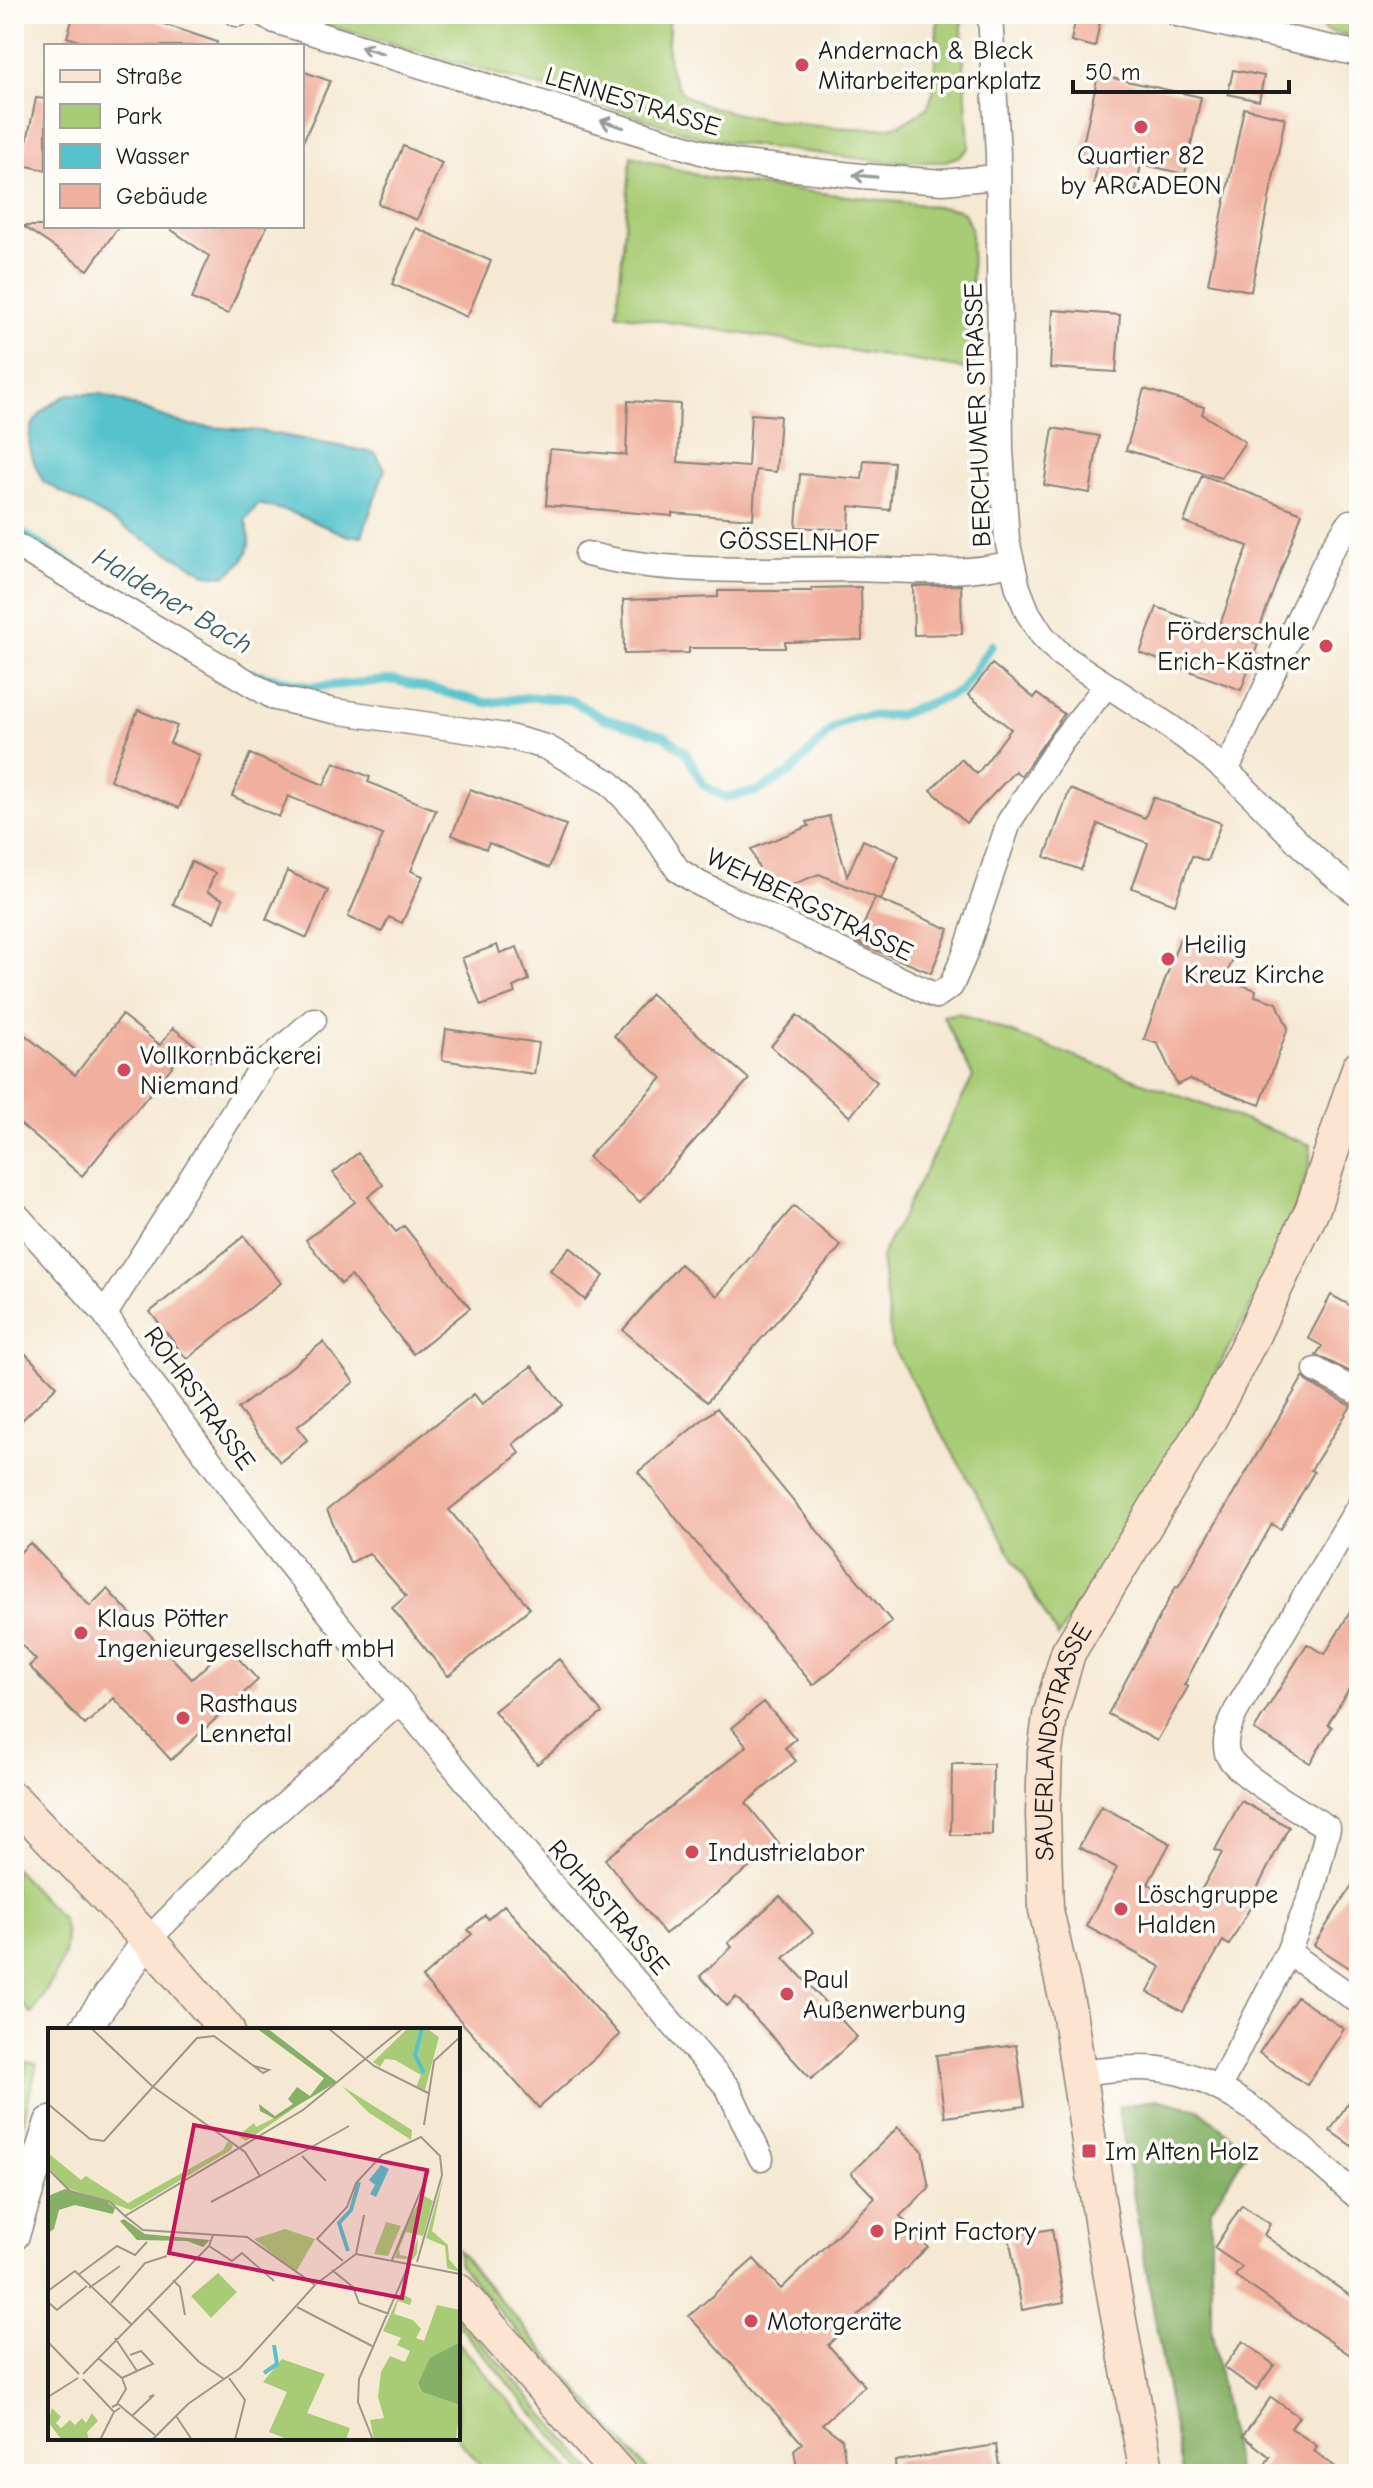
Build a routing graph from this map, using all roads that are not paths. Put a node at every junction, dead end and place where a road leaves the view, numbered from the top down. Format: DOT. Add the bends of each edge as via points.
graph roads {
  1 [pos="263,14"];
  2 [pos="990,14"];
  3 [pos="1177,14"];
  4 [pos="1359,54"];
  5 [pos="997,177"];
  6 [pos="1354,522"];
  7 [pos="14,544"];
  8 [pos="587,554"];
  9 [pos="1011,563"];
  10 [pos="1106,686"];
  11 [pos="1226,771"];
  12 [pos="1359,894"];
  13 [pos="314,1020"];
  14 [pos="1359,1068"];
  15 [pos="14,1212"];
  16 [pos="105,1314"];
  17 [pos="1316,1370"];
  18 [pos="1359,1393"];
  19 [pos="1359,1506"];
  20 [pos="400,1701"];
  21 [pos="14,1800"];
  22 [pos="148,1940"];
  23 [pos="1288,1952"];
  24 [pos="1359,2002"];
  25 [pos="85,2028"];
  26 [pos="225,2028"];
  27 [pos="1079,2073"];
  28 [pos="1219,2087"];
  29 [pos="48,2128"];
  30 [pos="761,2158"];
  31 [pos="1359,2198"];
  32 [pos="14,2235"];
  33 [pos="460,2293"];
  34 [pos="619,2474"];
  35 [pos="1147,2474"];
  5 -- 1 [label="street, LENNESTRASSE, one-way" via="943,182 734,162"];
  2 -- 5 [label="street, BERCHUMER STRASSE"];
  3 -- 4 [label="street"];
  5 -- 9 [label="street, BERCHUMER STRASSE" via="1001,450"];
  6 -- 11 [label="street" via="1330,552"];
  7 -- 10 [label="street, WEHBERGSTRASSE" via="275,698 546,747 610,783 643,818 678,870 936,996 951,986 965,954 1009,822"];
  8 -- 9 [label="street, GÖSSELNHOF" via="647,566 746,569 959,570"];
  9 -- 10 [label="street, BERCHUMER STRASSE" via="1028,613 1042,635"];
  10 -- 11 [label="street, BERCHUMER STRASSE"];
  11 -- 12 [label="street, BERCHUMER STRASSE" via="1309,854"];
  13 -- 16 [label="street" via="263,1065"];
  14 -- 27 [label="main road, SAUERLANDSTRASSE" via="1313,1208 1252,1337 1210,1418 1068,1653 1060,1676 1045,1752 1044,1873 1049,1929"];
  15 -- 16 [label="street, ROHRSTRASSE"];
  16 -- 20 [label="street, ROHRSTRASSE" via="267,1536"];
  17 -- 18 [label="street"];
  19 -- 23 [label="street" via="1225,1736 1227,1756 1246,1776 1328,1828 1312,1893"];
  20 -- 22 [label="street" via="244,1842"];
  20 -- 30 [label="street, ROHRSTRASSE" via="728,2088"];
  21 -- 22 [label="main road"];
  22 -- 25 [label="street"];
  22 -- 26 [label="main road"];
  23 -- 24 [label="street"];
  23 -- 28 [label="street"];
  27 -- 28 [label="street" via="1160,2069"];
  27 -- 35 [label="main road, SAUERLANDSTRASSE"];
  28 -- 31 [label="street"];
  29 -- 32 [label="street"];
  33 -- 34 [label="main road"];
}
